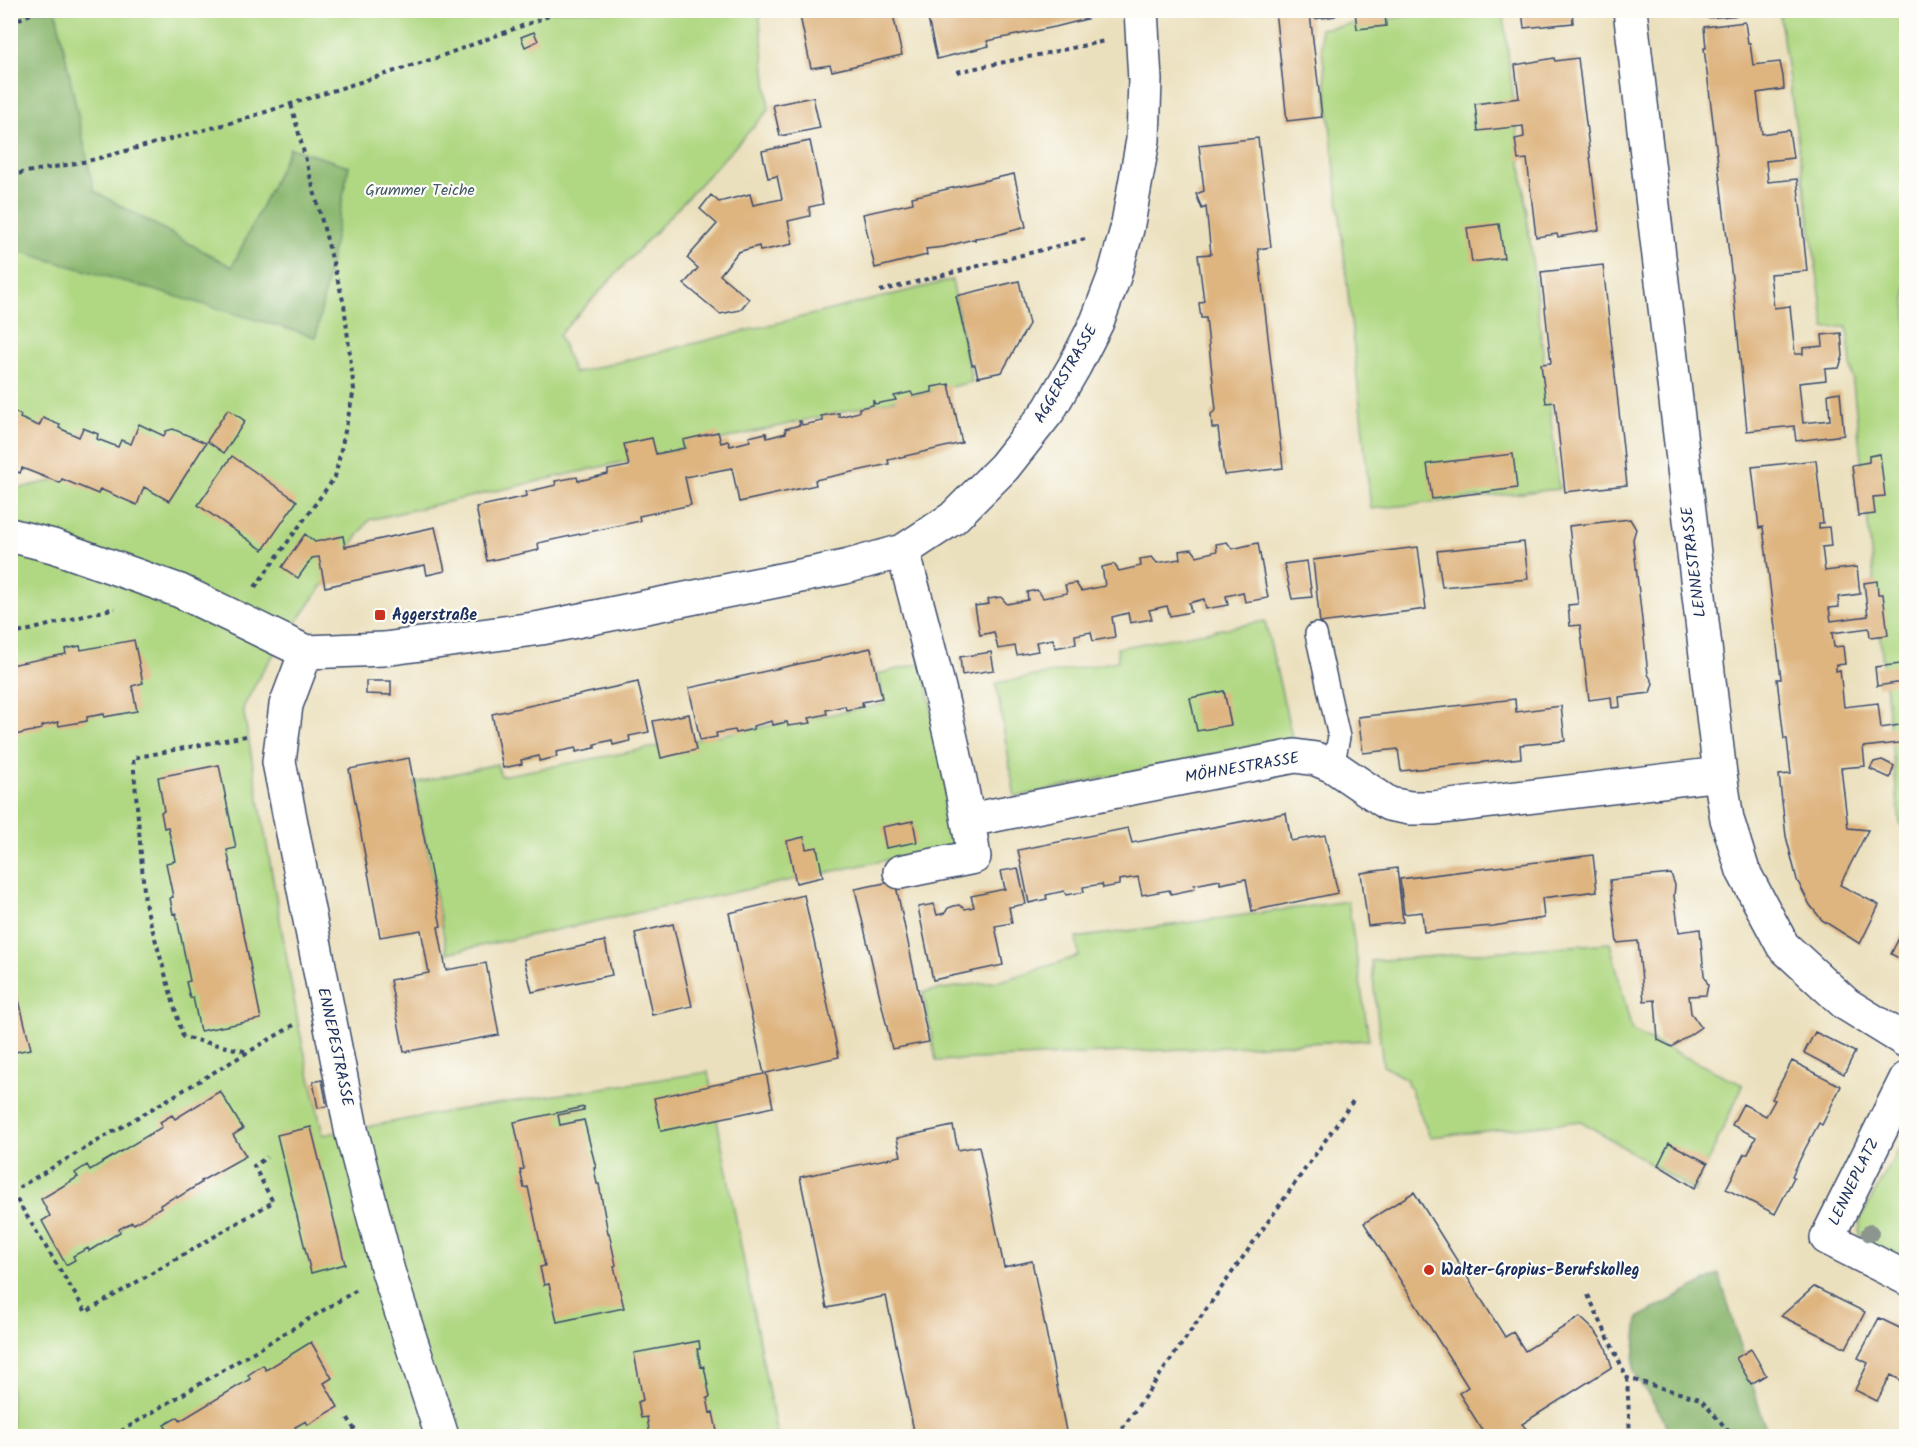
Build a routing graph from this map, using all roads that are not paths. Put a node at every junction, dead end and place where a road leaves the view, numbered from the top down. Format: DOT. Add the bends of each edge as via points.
graph roads {
  1 [pos="1630,10"];
  2 [pos="1142,22"];
  3 [pos="10,535"];
  4 [pos="903,551"];
  5 [pos="1316,634"];
  6 [pos="306,652"];
  7 [pos="1333,766"];
  8 [pos="1720,774"];
  9 [pos="969,820"];
  10 [pos="900,872"];
  11 [pos="1906,1041"];
  12 [pos="1906,1079"];
  13 [pos="1898,1116"];
  14 [pos="1906,1278"];
  15 [pos="442,1437"];
  1 -- 8 [label="street, LENNESTRASSE"];
  2 -- 4 [label="street, AGGERSTRASSE" via="1143,140 1127,229 1097,322 1049,410 1004,467 953,518"];
  3 -- 6 [label="street, AGGERSTRASSE" via="53,546 180,591"];
  4 -- 6 [label="street, AGGERSTRASSE" via="845,567 541,628 384,649"];
  4 -- 9 [label="street" via="936,672"];
  5 -- 7 [label="lane" via="1339,737"];
  6 -- 15 [label="street, ENNEPESTRASSE" via="286,705 279,762 352,1134 388,1271"];
  7 -- 8 [label="street, MÖHNESTRASSE" via="1389,804 1410,808"];
  7 -- 9 [label="street, MÖHNESTRASSE" via="1295,756"];
  8 -- 11 [label="street, LENNESTRASSE" via="1727,819 1743,871 1783,946 1846,1004"];
  9 -- 10 [label="street" via="974,856"];
  12 -- 13 [label="street, LENNEPLATZ"];
  13 -- 14 [label="street, LENNEPLATZ" via="1827,1238"];
}
